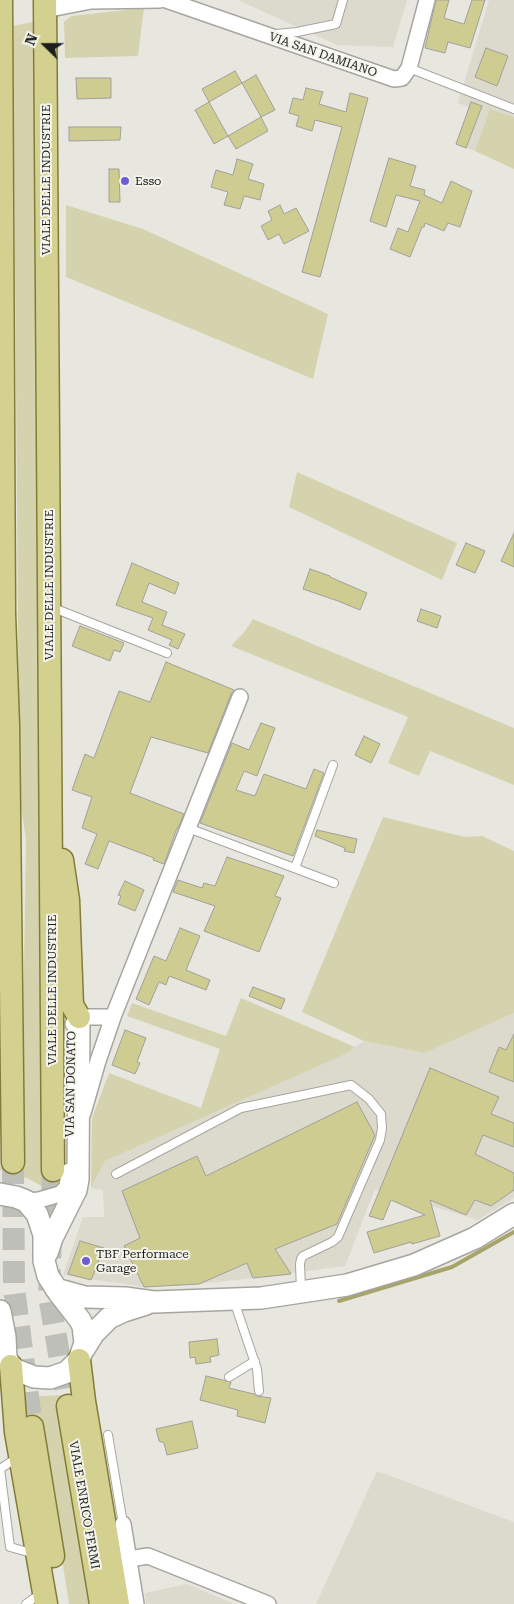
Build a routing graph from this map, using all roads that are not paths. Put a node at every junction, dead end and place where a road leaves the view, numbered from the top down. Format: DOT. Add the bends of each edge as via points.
graph roads {
  1 [pos="2,0"];
  2 [pos="160,0"];
  3 [pos="166,0"];
  4 [pos="343,0"];
  5 [pos="427,0"];
  6 [pos="92,1"];
  7 [pos="45,5"];
  8 [pos="267,35"];
  9 [pos="409,68"];
  10 [pos="514,109"];
  11 [pos="2,590"];
  12 [pos="49,607"];
  13 [pos="167,653"];
  14 [pos="240,697"];
  15 [pos="4,725"];
  16 [pos="333,765"];
  17 [pos="8,776"];
  18 [pos="50,792"];
  19 [pos="0,808"];
  20 [pos="188,828"];
  21 [pos="295,868"];
  22 [pos="334,883"];
  23 [pos="79,1017"];
  24 [pos="113,1017"];
  25 [pos="80,1126"];
  26 [pos="13,1162"];
  27 [pos="53,1170"];
  28 [pos="116,1174"];
  29 [pos="0,1194"];
  30 [pos="26,1201"];
  31 [pos="514,1214"];
  32 [pos="44,1261"];
  33 [pos="56,1289"];
  34 [pos="301,1292"];
  35 [pos="233,1300"];
  36 [pos="154,1302"];
  37 [pos="1,1318"];
  38 [pos="82,1354"];
  39 [pos="254,1361"];
  40 [pos="6,1364"];
  41 [pos="229,1377"];
  42 [pos="260,1391"];
  43 [pos="68,1406"];
  44 [pos="32,1427"];
  45 [pos="108,1435"];
  46 [pos="113,1525"];
  47 [pos="128,1559"];
  48 [pos="50,1600"];
  49 [pos="26,1604"];
  50 [pos="101,1604"];
  51 [pos="118,1604"];
  52 [pos="136,1604"];
  53 [pos="268,1604"];
  1 -- 11 [label="main road"];
  2 -- 6 [label="street"];
  3 -- 8 [label="street, VIA SAN DAMIANO"];
  4 -- 8 [label="lane" via="336,24"];
  5 -- 9 [label="street"];
  6 -- 7 [label="street"];
  7 -- 12 [label="main road, VIALE DELLE INDUSTRIE"];
  8 -- 9 [label="street, VIA SAN DAMIANO" via="394,79 402,78"];
  9 -- 10 [label="lane"];
  11 -- 15 [label="main road"];
  12 -- 13 [label="lane"];
  12 -- 18 [label="main road, VIALE DELLE INDUSTRIE"];
  14 -- 20 [label="street, VIA SAN DONATO"];
  15 -- 17 [label="main road"];
  16 -- 21 [label="lane"];
  17 -- 19 [label="main road"];
  17 -- 26 [label="main road"];
  18 -- 23 [label="main road" via="68,900 72,1006"];
  18 -- 27 [label="main road, VIALE DELLE INDUSTRIE"];
  20 -- 21 [label="lane"];
  20 -- 24 [label="street, VIA SAN DONATO"];
  21 -- 22 [label="lane"];
  23 -- 24 [label="street, VIA SAN DONATO"];
  23 -- 25 [label="street"];
  23 -- 30 [label="street, VIA SAN DONATO" via="70,1032 67,1187 60,1194"];
  24 -- 25 [label="street, VIA SAN DONATO"];
  25 -- 32 [label="street" via="76,1190"];
  28 -- 34 [label="lane" via="241,1108 351,1085 370,1099 381,1114 380,1140 338,1237 301,1259"];
  29 -- 30 [label="street"];
  30 -- 32 [label="street" via="41,1222"];
  31 -- 34 [label="street" via="475,1238 414,1265 347,1285"];
  32 -- 33 [label="street"];
  33 -- 36 [label="street" via="85,1297"];
  33 -- 38 [label="street" via="85,1331"];
  34 -- 35 [label="street"];
  35 -- 36 [label="street"];
  35 -- 39 [label="lane"];
  36 -- 38 [label="street" via="109,1318 94,1333"];
  37 -- 40 [label="street"];
  38 -- 40 [label="street" via="67,1372 50,1378 29,1376"];
  38 -- 46 [label="main road" via="82,1390"];
  39 -- 41 [label="lane"];
  39 -- 42 [label="lane"];
  40 -- 48 [label="main road" via="37,1555"];
  43 -- 50 [label="main road, VIALE ENRICO FERMI"];
  44 -- 48 [label="main road"];
  45 -- 46 [label="lane"];
  46 -- 47 [label="street"];
  46 -- 51 [label="main road"];
  47 -- 52 [label="street"];
  47 -- 53 [label="street" via="148,1556"];
  48 -- 49 [label="lane"];
}
